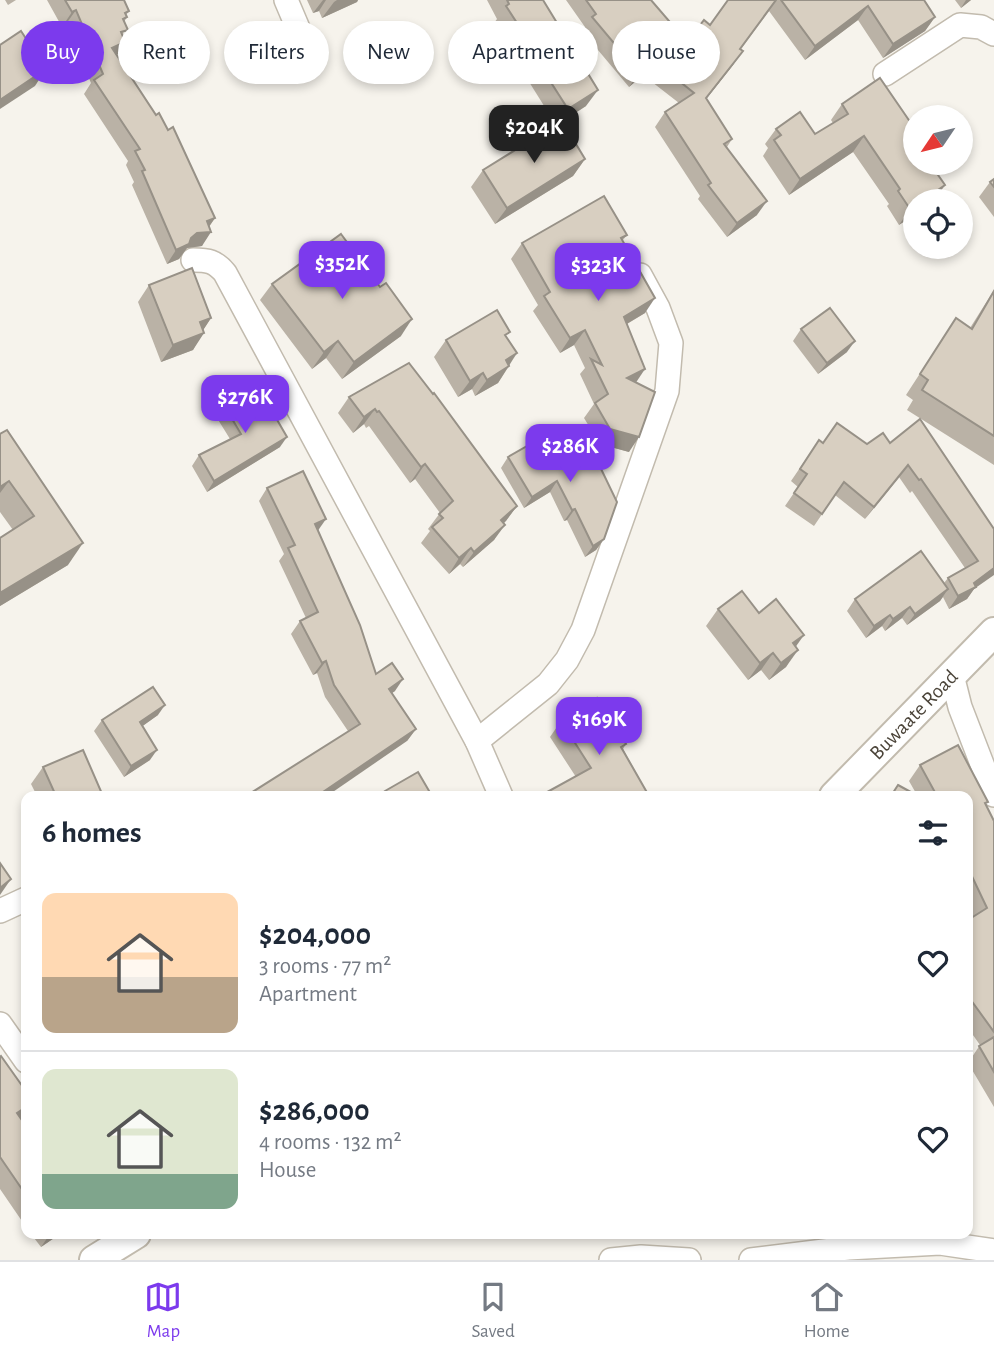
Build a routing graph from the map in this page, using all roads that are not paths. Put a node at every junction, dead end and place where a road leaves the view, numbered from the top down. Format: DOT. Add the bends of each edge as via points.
graph roads {
  1 [pos="286,0"];
  2 [pos="295,21"];
  3 [pos="994,34"];
  4 [pos="885,74"];
  5 [pos="193,260"];
  6 [pos="636,267"];
  7 [pos="994,632"];
  8 [pos="951,675"];
  9 [pos="477,741"];
  10 [pos="499,791"];
  11 [pos="839,791"];
  12 [pos="994,795"];
  13 [pos="21,901"];
  14 [pos="0,911"];
  15 [pos="0,1024"];
  16 [pos="21,1054"];
  17 [pos="128,1239"];
  18 [pos="994,1251"];
  19 [pos="94,1260"];
  20 [pos="611,1260"];
  21 [pos="689,1260"];
  22 [pos="751,1260"];
  1 -- 2 [label="street"];
  3 -- 4 [label="street" via="960,25"];
  5 -- 9 [label="street" via="210,260 225,273"];
  6 -- 9 [label="street" via="671,343 667,391 573,650 548,684"];
  7 -- 8 [label="street, Buwaate Road"];
  8 -- 11 [label="street, Buwaate Road"];
  8 -- 12 [label="street"];
  9 -- 10 [label="street"];
  13 -- 14 [label="street"];
  15 -- 16 [label="street"];
  17 -- 19 [label="street"];
  18 -- 22 [label="street" via="940,1243"];
  20 -- 21 [label="street"];
}
